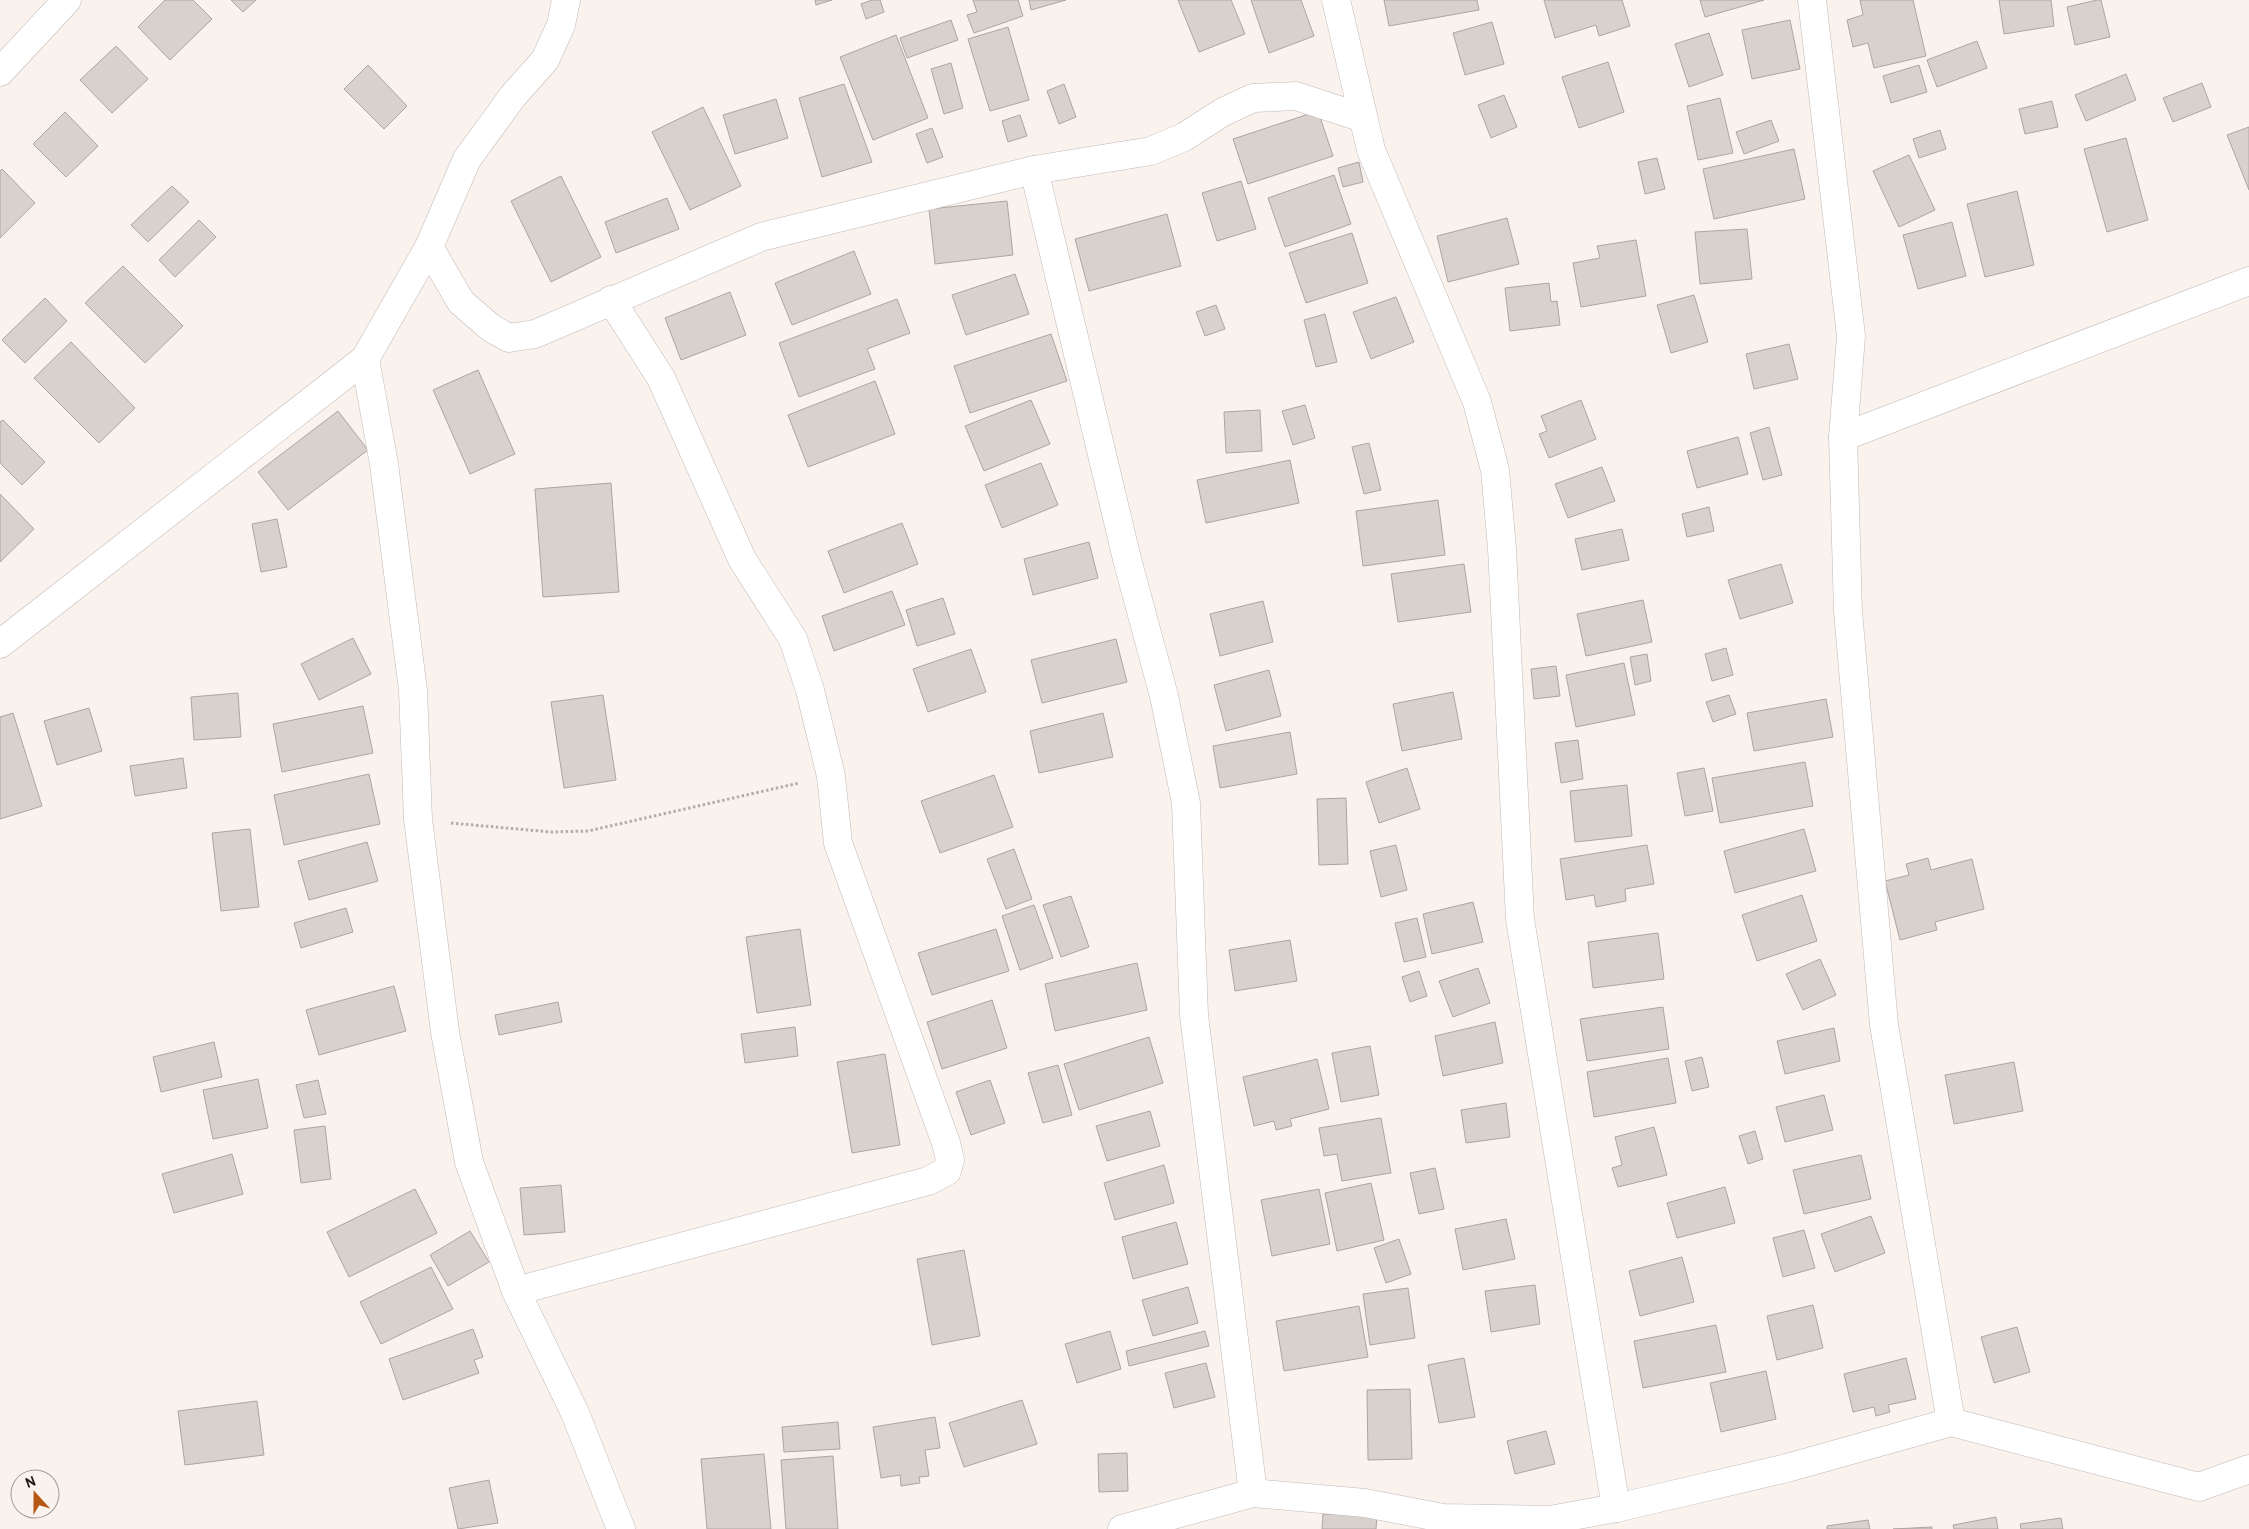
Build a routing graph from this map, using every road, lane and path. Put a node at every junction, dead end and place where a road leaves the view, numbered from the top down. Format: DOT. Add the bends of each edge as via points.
graph roads {
  1 [pos="67,0"];
  2 [pos="566,0"];
  3 [pos="1336,0"];
  4 [pos="1812,0"];
  5 [pos="0,72"];
  6 [pos="1363,118"];
  7 [pos="1034,170"];
  8 [pos="430,247"];
  9 [pos="2249,281"];
  10 [pos="610,300"];
  11 [pos="365,359"];
  12 [pos="1843,437"];
  13 [pos="0,644"];
  14 [pos="831,776"];
  15 [pos="418,820"];
  16 [pos="516,1291"];
  17 [pos="1951,1422"];
  18 [pos="2249,1469"];
  19 [pos="1253,1493"];
  20 [pos="1616,1508"];
  21 [pos="621,1529"];
  22 [pos="1122,1529"];
  1 -- 5 [label="street"];
  2 -- 8 [label="street" via="561,25 546,60 513,96 467,159"];
  3 -- 6 [label="street"];
  4 -- 12 [label="street" via="1851,336"];
  6 -- 7 [label="street" via="1296,96 1253,98 1223,112 1184,137 1151,151"];
  6 -- 20 [label="street" via="1371,150 1477,402 1495,470 1502,548 1520,919"];
  7 -- 10 [label="street" via="761,237"];
  7 -- 19 [label="street" via="1127,559 1164,696 1186,803 1194,1015"];
  8 -- 10 [label="street" via="462,302 491,328 509,338 534,334"];
  8 -- 11 [label="street"];
  9 -- 12 [label="street"];
  10 -- 14 [label="street" via="660,378 742,559 793,639 810,690"];
  11 -- 13 [label="street"];
  11 -- 15 [label="street" via="384,464 413,690"];
  12 -- 17 [label="street" via="1848,611 1884,1025"];
  14 -- 15 [label="path" via="588,830 551,832"];
  14 -- 16 [label="street" via="838,843 946,1143 950,1160 947,1171 928,1181"];
  15 -- 16 [label="street" via="445,1032 468,1162"];
  16 -- 21 [label="street" via="575,1413"];
  17 -- 18 [label="street" via="2199,1486"];
  17 -- 20 [label="street" via="1787,1468"];
  19 -- 20 [label="street" via="1365,1503 1443,1518 1550,1520"];
  19 -- 22 [label="street"];
}
